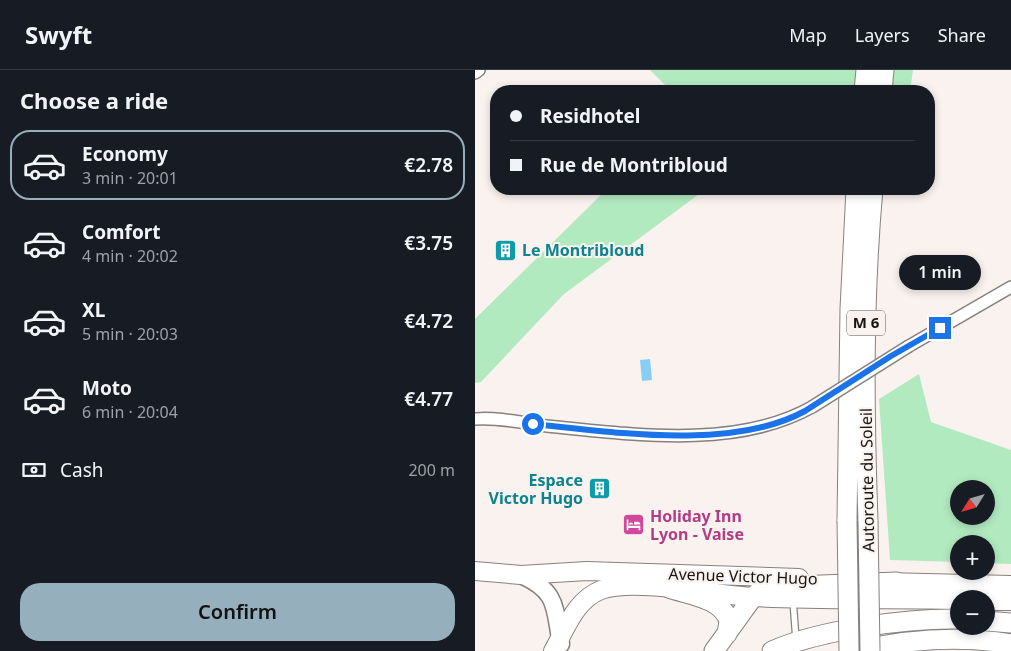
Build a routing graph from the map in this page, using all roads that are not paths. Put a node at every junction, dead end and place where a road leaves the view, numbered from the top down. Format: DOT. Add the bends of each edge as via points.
graph roads {
  1 [pos="479,70"];
  2 [pos="866,70"];
  3 [pos="884,70"];
  4 [pos="475,73"];
  5 [pos="865,85"];
  6 [pos="883,85"];
  7 [pos="856,195"];
  8 [pos="873,195"];
  9 [pos="1011,287"];
  10 [pos="475,419"];
  11 [pos="475,571"];
  12 [pos="521,575"];
  13 [pos="897,582"];
  14 [pos="1011,585"];
  15 [pos="669,588"];
  16 [pos="753,597"];
  17 [pos="793,598"];
  18 [pos="950,600"];
  19 [pos="995,601"];
  20 [pos="1011,601"];
  21 [pos="950,620"];
  22 [pos="995,622"];
  23 [pos="1011,623"];
  24 [pos="727,634"];
  25 [pos="796,643"];
  26 [pos="1011,644"];
  27 [pos="558,647"];
  28 [pos="714,651"];
  29 [pos="772,651"];
  30 [pos="849,651"];
  31 [pos="856,651"];
  32 [pos="870,651"];
  1 -- 4 [label="street"];
  2 -- 5 [label="highway"];
  3 -- 6 [label="highway"];
  7 -- 30 [label="highway, Autoroute du Soleil / M 6, bridge" via="850,309"];
  8 -- 32 [label="highway, Autoroute du Soleil / M 6, bridge" via="866,305 865,413"];
  9 -- 10 [label="street, bridge" via="794,418 749,430 640,434"];
  11 -- 12 [label="main road, Avenue Victor Hugo"];
  12 -- 13 [label="main road, Avenue Victor Hugo" via="587,571"];
  12 -- 27 [label="main road" via="539,583 552,598 557,612"];
  13 -- 14 [label="main road, Avenue Victor Hugo"];
  13 -- 16 [label="highway" via="772,587"];
  15 -- 16 [label="main road, Avenue Victor Hugo"];
  15 -- 24 [label="highway" via="721,607 729,621"];
  15 -- 27 [label="main road, Avenue Victor Hugo" via="629,586 603,590 583,601 572,616"];
  16 -- 17 [label="main road, Avenue Victor Hugo"];
  16 -- 24 [label="highway"];
  17 -- 18 [label="main road, Avenue Victor Hugo"];
  17 -- 25 [label="lane"];
  19 -- 20 [label="main road"];
  21 -- 25 [label="highway" via="898,622"];
  22 -- 23 [label="highway"];
  24 -- 28 [label="highway"];
  25 -- 29 [label="highway"];
  26 -- 31 [label="highway" via="965,638 931,638"];
}
